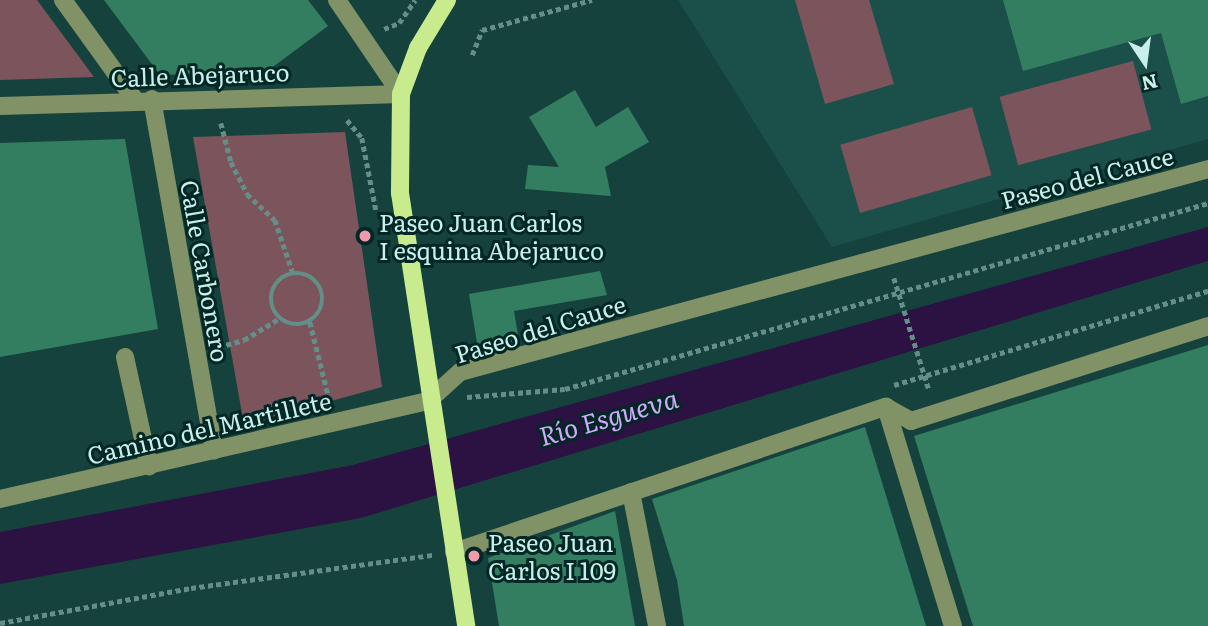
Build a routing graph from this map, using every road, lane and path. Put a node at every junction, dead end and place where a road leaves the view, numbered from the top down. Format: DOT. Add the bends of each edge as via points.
graph roads {
  1 [pos="63,0"];
  2 [pos="337,0"];
  3 [pos="415,0"];
  4 [pos="447,0"];
  5 [pos="592,0"];
  6 [pos="374,32"];
  7 [pos="472,55"];
  8 [pos="401,94"];
  9 [pos="215,98"];
  10 [pos="144,99"];
  11 [pos="0,106"];
  12 [pos="339,114"];
  13 [pos="1208,169"];
  14 [pos="1208,203"];
  15 [pos="378,220"];
  16 [pos="293,273"];
  17 [pos="1208,291"];
  18 [pos="899,294"];
  19 [pos="279,318"];
  20 [pos="310,321"];
  21 [pos="1208,326"];
  22 [pos="195,354"];
  23 [pos="125,357"];
  24 [pos="924,375"];
  25 [pos="885,388"];
  26 [pos="428,401"];
  27 [pos="886,407"];
  28 [pos="336,423"];
  29 [pos="214,451"];
  30 [pos="149,466"];
  31 [pos="631,492"];
  32 [pos="0,499"];
  33 [pos="454,552"];
  34 [pos="0,623"];
  35 [pos="466,626"];
  36 [pos="657,626"];
  37 [pos="953,626"];
  1 -- 10 [label="street, Calle Carbonero"];
  2 -- 8 [label="street"];
  3 -- 6 [label="path" via="399,23"];
  4 -- 8 [label="main road" via="418,48"];
  5 -- 7 [label="path" via="482,30"];
  8 -- 9 [label="street, Calle Abejaruco"];
  8 -- 26 [label="main road" via="400,193"];
  9 -- 10 [label="street, Calle Abejaruco"];
  9 -- 16 [label="path" via="231,162 247,194 275,220"];
  10 -- 11 [label="street, Calle Abejaruco"];
  10 -- 22 [label="street, Calle Carbonero"];
  12 -- 15 [label="path" via="362,138"];
  13 -- 26 [label="street, Paseo del Cauce" via="460,372"];
  14 -- 18 [label="path, Paseo del Cauce"];
  16 -- 19 [label="path" via="283,277 271,294"];
  16 -- 20 [label="path" via="304,274 321,288 321,308"];
  17 -- 24 [label="path"];
  18 -- 24 [label="path"];
  18 -- 26 [label="path, Paseo del Cauce" via="565,389"];
  19 -- 20 [label="path" via="293,325"];
  19 -- 22 [label="path" via="244,340"];
  20 -- 28 [label="path"];
  21 -- 27 [label="street" via="911,421"];
  22 -- 29 [label="street, Calle Carbonero"];
  23 -- 30 [label="street"];
  24 -- 25 [label="path"];
  26 -- 28 [label="street, Camino del Martillete"];
  26 -- 33 [label="main road"];
  27 -- 31 [label="street"];
  27 -- 37 [label="street"];
  28 -- 29 [label="street, Camino del Martillete"];
  29 -- 30 [label="street, Camino del Martillete"];
  30 -- 32 [label="street, Camino del Martillete"];
  31 -- 33 [label="street"];
  31 -- 36 [label="street"];
  33 -- 34 [label="path" via="191,588"];
  33 -- 35 [label="main road"];
}
